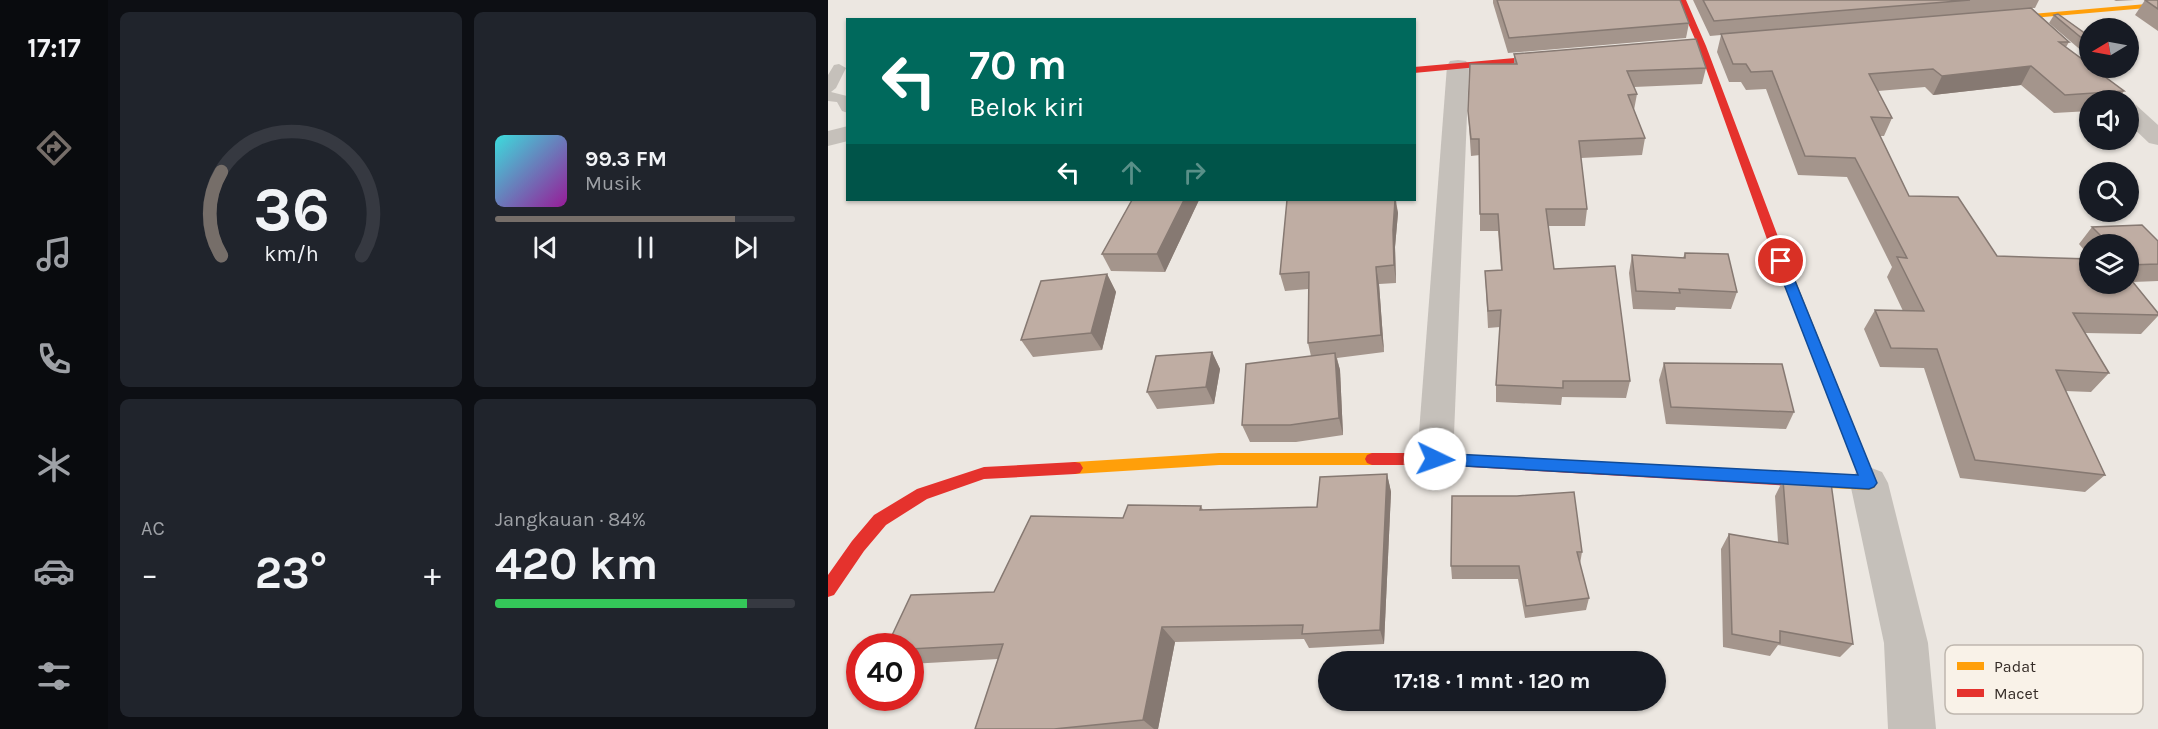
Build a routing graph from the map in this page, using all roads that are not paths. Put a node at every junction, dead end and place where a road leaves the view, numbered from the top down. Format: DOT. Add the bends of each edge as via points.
graph roads {
  1 [pos="1682,0"];
  2 [pos="2158,5"];
  3 [pos="2027,16"];
  4 [pos="1981,20"];
  5 [pos="2050,37"];
  6 [pos="1574,56"];
  7 [pos="1458,66"];
  8 [pos="839,68"];
  9 [pos="1416,70"];
  10 [pos="828,88"];
  11 [pos="828,96"];
  12 [pos="846,105"];
  13 [pos="2139,120"];
  14 [pos="846,134"];
  15 [pos="2158,138"];
  16 [pos="828,139"];
  17 [pos="1435,459"];
  18 [pos="1869,483"];
  19 [pos="828,589"];
  20 [pos="1912,729"];
  1 -- 18 [label="street"];
  2 -- 3 [label="street"];
  3 -- 4 [label="street"];
  3 -- 5 [label="street"];
  6 -- 7 [label="street"];
  7 -- 9 [label="street"];
  7 -- 17 [label="street"];
  8 -- 10 [label="lane"];
  11 -- 12 [label="lane" via="842,99"];
  13 -- 15 [label="street"];
  14 -- 16 [label="street"];
  17 -- 18 [label="street"];
  17 -- 19 [label="street" via="1219,459 984,473 953,480 910,498 870,530"];
  18 -- 20 [label="street" via="1906,643"];
}
